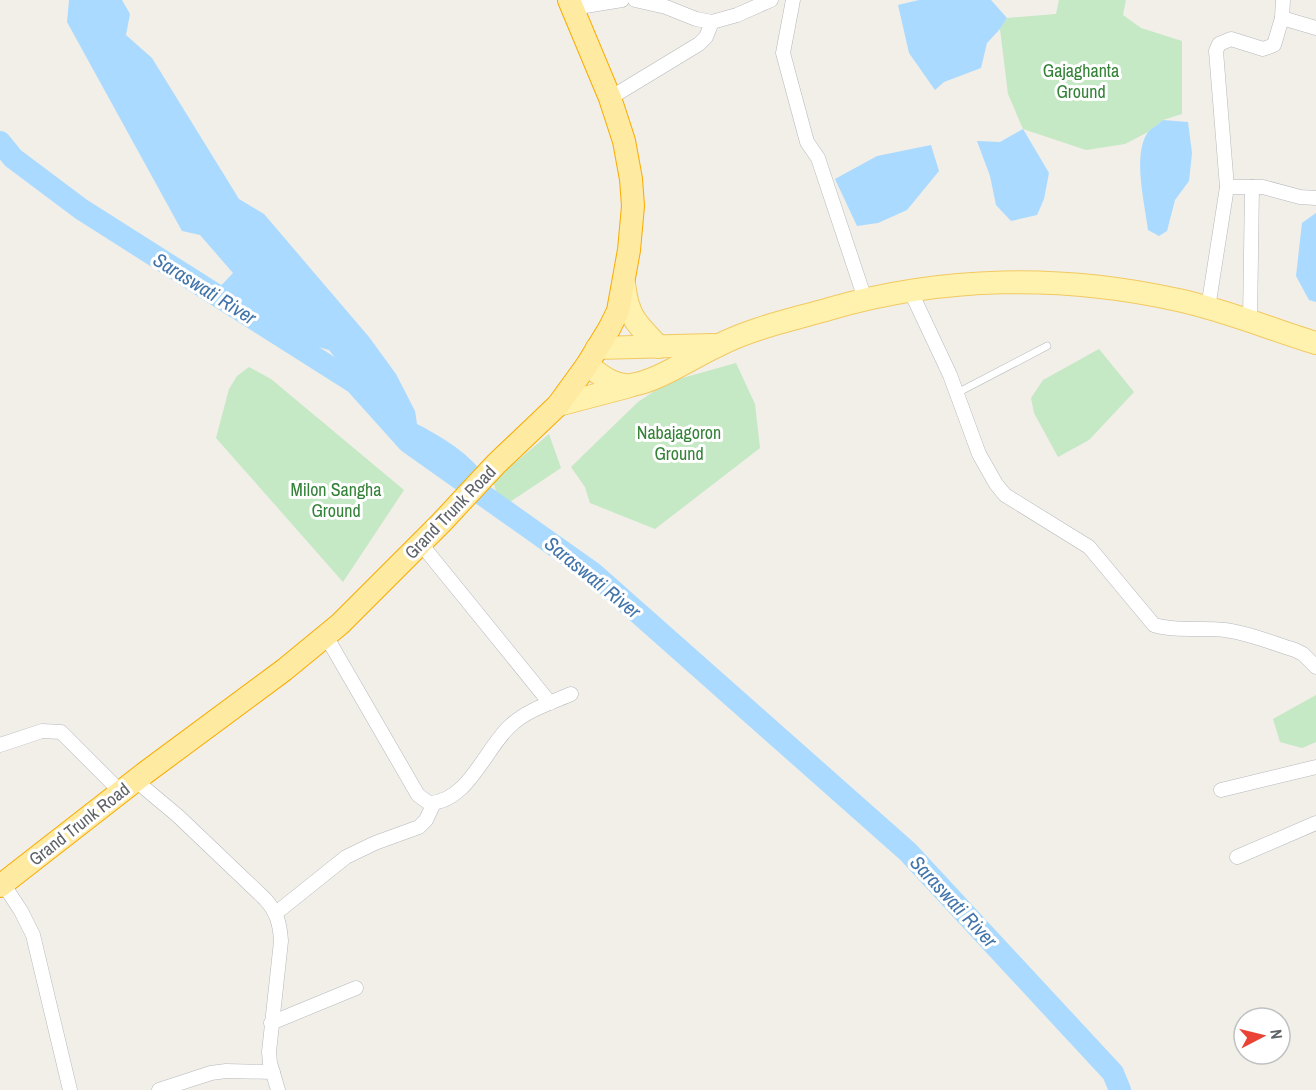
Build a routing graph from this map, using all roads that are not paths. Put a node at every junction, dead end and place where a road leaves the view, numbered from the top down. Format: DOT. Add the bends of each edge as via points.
graph roads {
  1 [pos="622,0"];
  2 [pos="635,0"];
  3 [pos="771,0"];
  4 [pos="793,0"];
  5 [pos="1283,0"];
  6 [pos="571,4"];
  7 [pos="1282,18"];
  8 [pos="712,22"];
  9 [pos="1316,28"];
  10 [pos="610,98"];
  11 [pos="1227,187"];
  12 [pos="1252,187"];
  13 [pos="1316,198"];
  14 [pos="624,284"];
  15 [pos="910,290"];
  16 [pos="865,299"];
  17 [pos="1208,308"];
  18 [pos="1250,322"];
  19 [pos="1316,343"];
  20 [pos="718,345"];
  21 [pos="1047,346"];
  22 [pos="659,347"];
  23 [pos="592,357"];
  24 [pos="632,385"];
  25 [pos="957,393"];
  26 [pos="558,405"];
  27 [pos="421,544"];
  28 [pos="326,636"];
  29 [pos="1316,667"];
  30 [pos="571,694"];
  31 [pos="550,703"];
  32 [pos="0,745"];
  33 [pos="1316,767"];
  34 [pos="128,786"];
  35 [pos="1221,790"];
  36 [pos="434,802"];
  37 [pos="1316,823"];
  38 [pos="1237,857"];
  39 [pos="1,883"];
  40 [pos="276,913"];
  41 [pos="356,988"];
  42 [pos="272,1023"];
  43 [pos="273,1072"];
  44 [pos="70,1090"];
  45 [pos="159,1090"];
  46 [pos="278,1090"];
  1 -- 6 [label="street"];
  2 -- 8 [label="street"];
  3 -- 8 [label="street"];
  4 -- 16 [label="street" via="783,53 807,142 818,158"];
  5 -- 7 [label="street"];
  6 -- 10 [label="highway, Grand Trunk Road"];
  7 -- 9 [label="street"];
  7 -- 11 [label="street" via="1277,39 1269,48 1231,39 1216,51"];
  8 -- 10 [label="street" via="699,44"];
  10 -- 14 [label="highway, Grand Trunk Road" via="631,179 633,206"];
  11 -- 12 [label="street"];
  11 -- 17 [label="street"];
  12 -- 13 [label="street"];
  12 -- 18 [label="street"];
  14 -- 22 [label="main road" via="632,317"];
  14 -- 23 [label="highway, Grand Trunk Road" via="618,311"];
  15 -- 16 [label="main road"];
  15 -- 17 [label="main road" via="989,283 1071,283 1111,287"];
  15 -- 25 [label="street"];
  16 -- 20 [label="main road" via="759,328"];
  17 -- 18 [label="main road"];
  18 -- 19 [label="main road"];
  20 -- 22 [label="main road"];
  20 -- 24 [label="main road"];
  21 -- 25 [label="lane"];
  22 -- 23 [label="main road"];
  23 -- 24 [label="main road" via="612,382"];
  23 -- 26 [label="highway, Grand Trunk Road"];
  24 -- 26 [label="main road"];
  25 -- 29 [label="street" via="979,454 1005,495 1089,547 1154,625 1237,633 1295,650"];
  26 -- 27 [label="highway, Grand Trunk Road"];
  27 -- 28 [label="highway, Grand Trunk Road"];
  27 -- 31 [label="street"];
  28 -- 34 [label="highway, Grand Trunk Road"];
  28 -- 36 [label="street" via="418,795 423,801"];
  30 -- 31 [label="street"];
  31 -- 36 [label="street" via="511,724 468,781"];
  32 -- 34 [label="street" via="42,731 61,732"];
  33 -- 35 [label="street"];
  34 -- 39 [label="highway, Grand Trunk Road"];
  34 -- 40 [label="street" via="178,816"];
  36 -- 40 [label="street" via="419,827 346,857"];
  37 -- 38 [label="street"];
  39 -- 44 [label="street" via="33,935"];
  40 -- 42 [label="street" via="281,941"];
  41 -- 42 [label="street"];
  42 -- 43 [label="street" via="269,1052"];
  43 -- 45 [label="street" via="211,1073"];
  43 -- 46 [label="street"];
}
